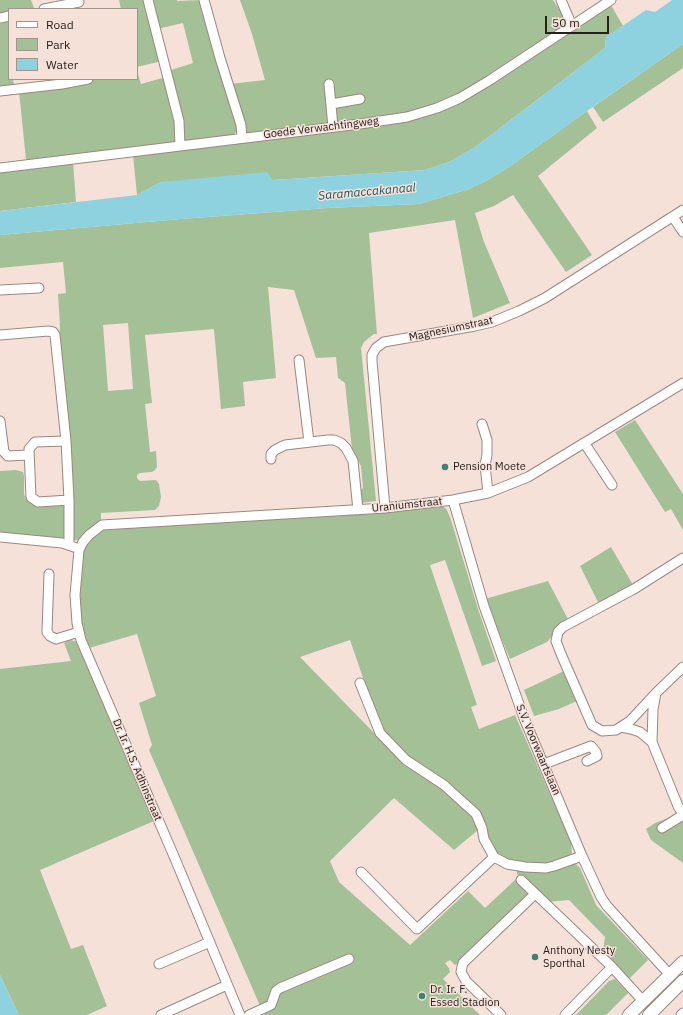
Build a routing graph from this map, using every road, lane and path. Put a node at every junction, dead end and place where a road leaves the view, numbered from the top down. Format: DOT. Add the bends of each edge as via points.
graph roads {
  1 [pos="148,0"];
  2 [pos="204,0"];
  3 [pos="561,0"];
  4 [pos="611,0"];
  5 [pos="80,4"];
  6 [pos="51,8"];
  7 [pos="572,26"];
  8 [pos="83,80"];
  9 [pos="329,84"];
  10 [pos="0,91"];
  11 [pos="360,99"];
  12 [pos="330,104"];
  13 [pos="333,127"];
  14 [pos="242,138"];
  15 [pos="180,146"];
  16 [pos="0,168"];
  17 [pos="683,210"];
  18 [pos="673,216"];
  19 [pos="683,232"];
  20 [pos="39,288"];
  21 [pos="0,290"];
  22 [pos="0,335"];
  23 [pos="299,360"];
  24 [pos="683,384"];
  25 [pos="0,421"];
  26 [pos="482,424"];
  27 [pos="66,441"];
  28 [pos="309,442"];
  29 [pos="585,444"];
  30 [pos="28,455"];
  31 [pos="271,458"];
  32 [pos="612,485"];
  33 [pos="488,493"];
  34 [pos="69,500"];
  35 [pos="453,500"];
  36 [pos="385,508"];
  37 [pos="358,510"];
  38 [pos="102,525"];
  39 [pos="0,537"];
  40 [pos="68,545"];
  41 [pos="79,550"];
  42 [pos="683,558"];
  43 [pos="49,574"];
  44 [pos="79,632"];
  45 [pos="683,667"];
  46 [pos="360,683"];
  47 [pos="656,693"];
  48 [pos="621,727"];
  49 [pos="652,742"];
  50 [pos="587,762"];
  51 [pos="544,764"];
  52 [pos="683,814"];
  53 [pos="662,828"];
  54 [pos="582,856"];
  55 [pos="494,857"];
  56 [pos="361,872"];
  57 [pos="521,880"];
  58 [pos="535,894"];
  59 [pos="210,942"];
  60 [pos="349,959"];
  61 [pos="683,962"];
  62 [pos="159,964"];
  63 [pos="612,967"];
  64 [pos="667,978"];
  65 [pos="683,981"];
  66 [pos="227,985"];
  67 [pos="674,991"];
  68 [pos="643,1001"];
  69 [pos="683,1012"];
  70 [pos="161,1015"];
  71 [pos="240,1015"];
  72 [pos="248,1015"];
  73 [pos="501,1015"];
  74 [pos="565,1015"];
  75 [pos="629,1015"];
  76 [pos="649,1015"];
  77 [pos="681,1015"];
  1 -- 15 [label="street" via="179,121"];
  2 -- 14 [label="street" via="241,125"];
  3 -- 7 [label="street"];
  4 -- 7 [label="street, Goede Verwachtingweg"];
  5 -- 6 [label="street"];
  7 -- 13 [label="street, Goede Verwachtingweg" via="490,80 437,108 407,116"];
  8 -- 10 [label="street"];
  9 -- 12 [label="street"];
  11 -- 12 [label="street"];
  12 -- 13 [label="street"];
  13 -- 14 [label="street, Goede Verwachtingweg"];
  14 -- 15 [label="street, Goede Verwachtingweg"];
  15 -- 16 [label="street, Goede Verwachtingweg"];
  17 -- 18 [label="street, Magnesiumstraat"];
  18 -- 19 [label="street"];
  18 -- 36 [label="street, Magnesiumstraat" via="545,298 519,311 492,322 384,342 376,348 372,361"];
  20 -- 21 [label="street"];
  22 -- 27 [label="street" via="48,331 56,335"];
  23 -- 28 [label="street"];
  24 -- 29 [label="street, Uraniumstraat"];
  25 -- 30 [label="street" via="4,452 8,456"];
  26 -- 33 [label="street" via="487,440 485,465"];
  27 -- 30 [label="street" via="36,442 29,449"];
  27 -- 34 [label="street"];
  28 -- 31 [label="street" via="279,447 271,454"];
  28 -- 37 [label="street" via="334,440 346,448 353,461"];
  29 -- 32 [label="street"];
  29 -- 33 [label="street, Uraniumstraat" via="528,477"];
  30 -- 34 [label="street" via="31,497 38,502"];
  33 -- 35 [label="street, Uraniumstraat"];
  34 -- 40 [label="street"];
  35 -- 36 [label="street, Uraniumstraat"];
  35 -- 51 [label="street, S.V. Voorwaartslaan" via="484,606 524,718"];
  36 -- 37 [label="street, Uraniumstraat"];
  37 -- 38 [label="street, Uraniumstraat"];
  38 -- 41 [label="street, Dr. Ir. H.S. Adhinstraat" via="89,534"];
  39 -- 40 [label="street"];
  40 -- 41 [label="street"];
  41 -- 44 [label="street, Dr. Ir. H.S. Adhinstraat" via="75,595"];
  42 -- 48 [label="street" via="634,589 563,628 557,636 556,641 561,654 592,725 602,731"];
  43 -- 44 [label="street" via="47,632 56,639"];
  44 -- 59 [label="street, Dr. Ir. H.S. Adhinstraat"];
  45 -- 47 [label="street"];
  46 -- 55 [label="street" via="380,733 406,760 444,785 476,814 484,840"];
  47 -- 48 [label="street"];
  47 -- 49 [label="street"];
  48 -- 49 [label="street" via="640,732"];
  49 -- 52 [label="street"];
  50 -- 51 [label="street" via="597,756 591,746"];
  51 -- 54 [label="street, S.V. Voorwaartslaan"];
  52 -- 53 [label="street"];
  54 -- 55 [label="street" via="546,868 507,864"];
  54 -- 64 [label="street, S.V. Voorwaartslaan" via="607,906"];
  55 -- 56 [label="street" via="417,929"];
  57 -- 58 [label="street"];
  58 -- 63 [label="street"];
  58 -- 73 [label="street" via="463,963 461,972 466,981"];
  59 -- 62 [label="street"];
  59 -- 66 [label="street, Dr. Ir. H.S. Adhinstraat"];
  60 -- 72 [label="street" via="280,988 276,991 271,1005"];
  61 -- 64 [label="main road"];
  63 -- 68 [label="street"];
  63 -- 74 [label="street"];
  64 -- 67 [label="main road"];
  64 -- 68 [label="main road"];
  65 -- 67 [label="main road"];
  66 -- 70 [label="street"];
  66 -- 71 [label="street, Dr. Ir. H.S. Adhinstraat"];
  67 -- 76 [label="main road"];
  68 -- 75 [label="main road"];
  69 -- 77 [label="street"];
}
